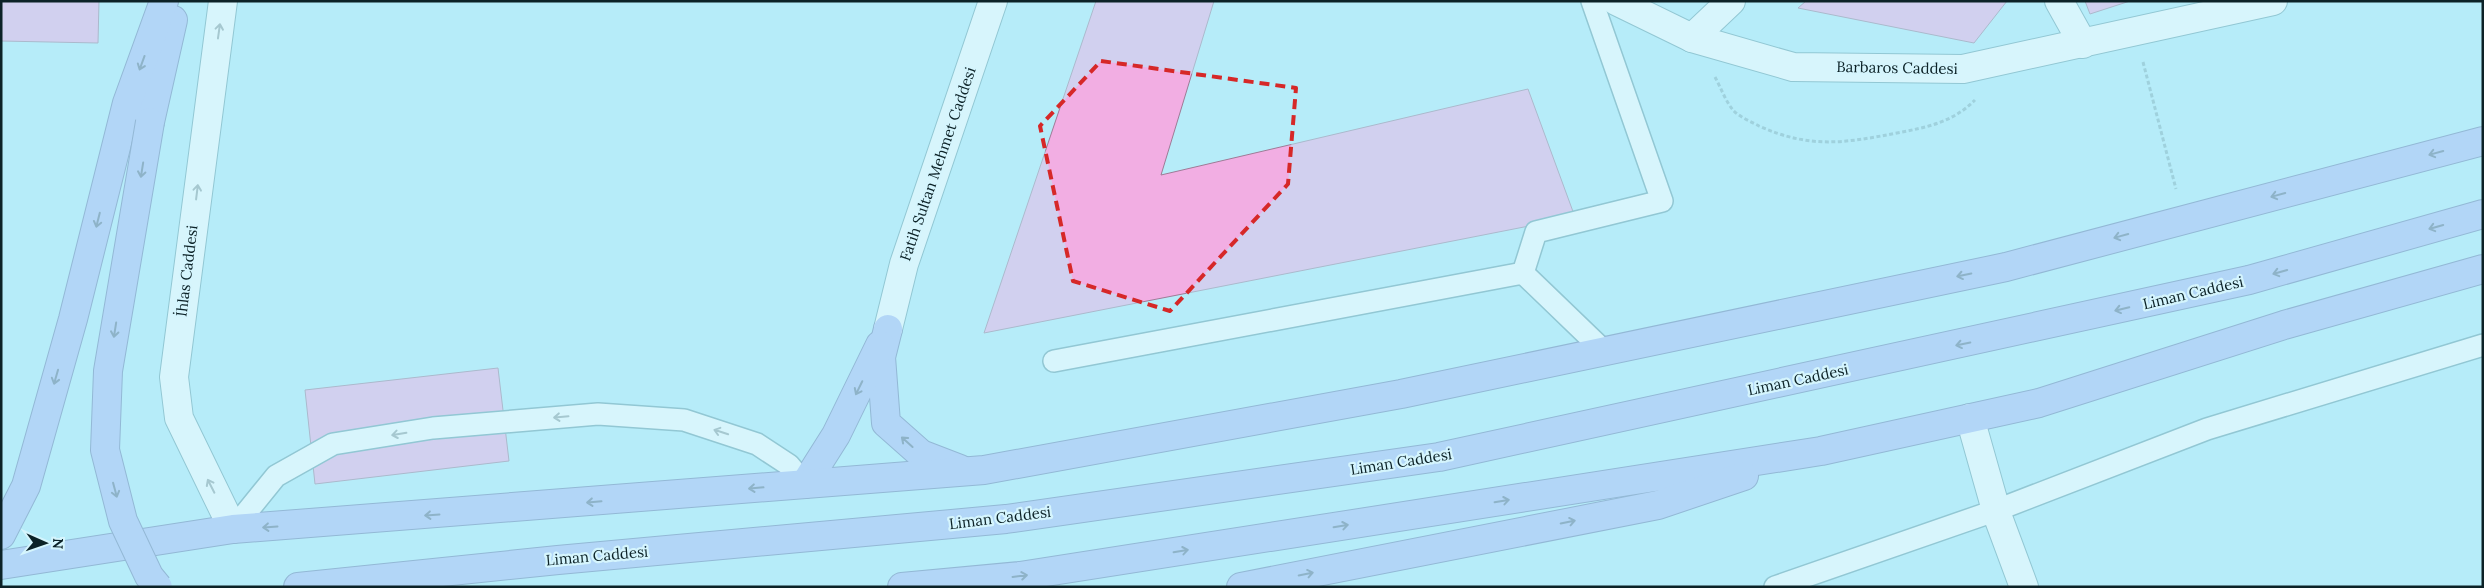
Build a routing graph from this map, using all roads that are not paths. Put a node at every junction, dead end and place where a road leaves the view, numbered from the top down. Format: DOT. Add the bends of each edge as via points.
graph roads {
  1 [pos="164,1"];
  2 [pos="177,1"];
  3 [pos="223,1"];
  4 [pos="993,1"];
  5 [pos="1592,1"];
  6 [pos="1616,1"];
  7 [pos="1731,1"];
  8 [pos="2059,1"];
  9 [pos="2273,1"];
  10 [pos="1692,38"];
  11 [pos="2083,44"];
  12 [pos="2483,141"];
  13 [pos="2483,214"];
  14 [pos="2483,269"];
  15 [pos="1522,274"];
  16 [pos="888,329"];
  17 [pos="2483,345"];
  18 [pos="1604,351"];
  19 [pos="1054,361"];
  20 [pos="1970,418"];
  21 [pos="1821,451"];
  22 [pos="966,472"];
  23 [pos="805,484"];
  24 [pos="1996,510"];
  25 [pos="233,529"];
  26 [pos="1,536"];
  27 [pos="1,565"];
  28 [pos="158,587"];
  29 [pos="298,587"];
  30 [pos="902,587"];
  31 [pos="1241,587"];
  32 [pos="1775,587"];
  33 [pos="2024,587"];
  1 -- 26 [label="highway, one-way" via="127,103 73,319 26,486"];
  2 -- 28 [label="highway, one-way, bridge" via="150,122 108,371 104,450 124,521 149,576"];
  25 -- 3 [label="street, İhlas Caddesi, one-way" via="179,418 174,377"];
  4 -- 16 [label="street, Fatih Sultan Mehmet Caddesi" via="904,264"];
  5 -- 15 [label="lane" via="1662,201 1536,232"];
  6 -- 10 [label="street, Barbaros Caddesi"];
  7 -- 10 [label="street"];
  8 -- 11 [label="street"];
  9 -- 11 [label="street, Barbaros Caddesi"];
  10 -- 11 [label="street, Barbaros Caddesi" via="1793,67 1963,69"];
  12 -- 18 [label="highway, one-way" via="2006,267"];
  13 -- 29 [label="highway, Liman Caddesi, one-way" via="2240,283 1439,457 1006,519"];
  14 -- 20 [label="highway" via="2284,325 2039,403"];
  15 -- 18 [label="lane"];
  15 -- 19 [label="lane"];
  22 -- 16 [label="highway, one-way" via="921,454 886,423 881,357"];
  16 -- 23 [label="highway, one-way" via="836,435"];
  17 -- 24 [label="lane" via="2207,429"];
  18 -- 22 [label="highway" via="1401,394"];
  20 -- 21 [label="highway"];
  20 -- 24 [label="street"];
  30 -- 21 [label="highway, one-way" via="1020,576"];
  31 -- 21 [label="highway, one-way" via="1658,505"];
  22 -- 23 [label="highway"];
  23 -- 25 [label="highway, one-way"];
  23 -- 25 [label="lane, one-way" via="789,466 756,444 684,420 588,414 433,428 333,444 276,476"];
  24 -- 32 [label="lane"];
  24 -- 33 [label="street"];
  25 -- 27 [label="highway"];
}
